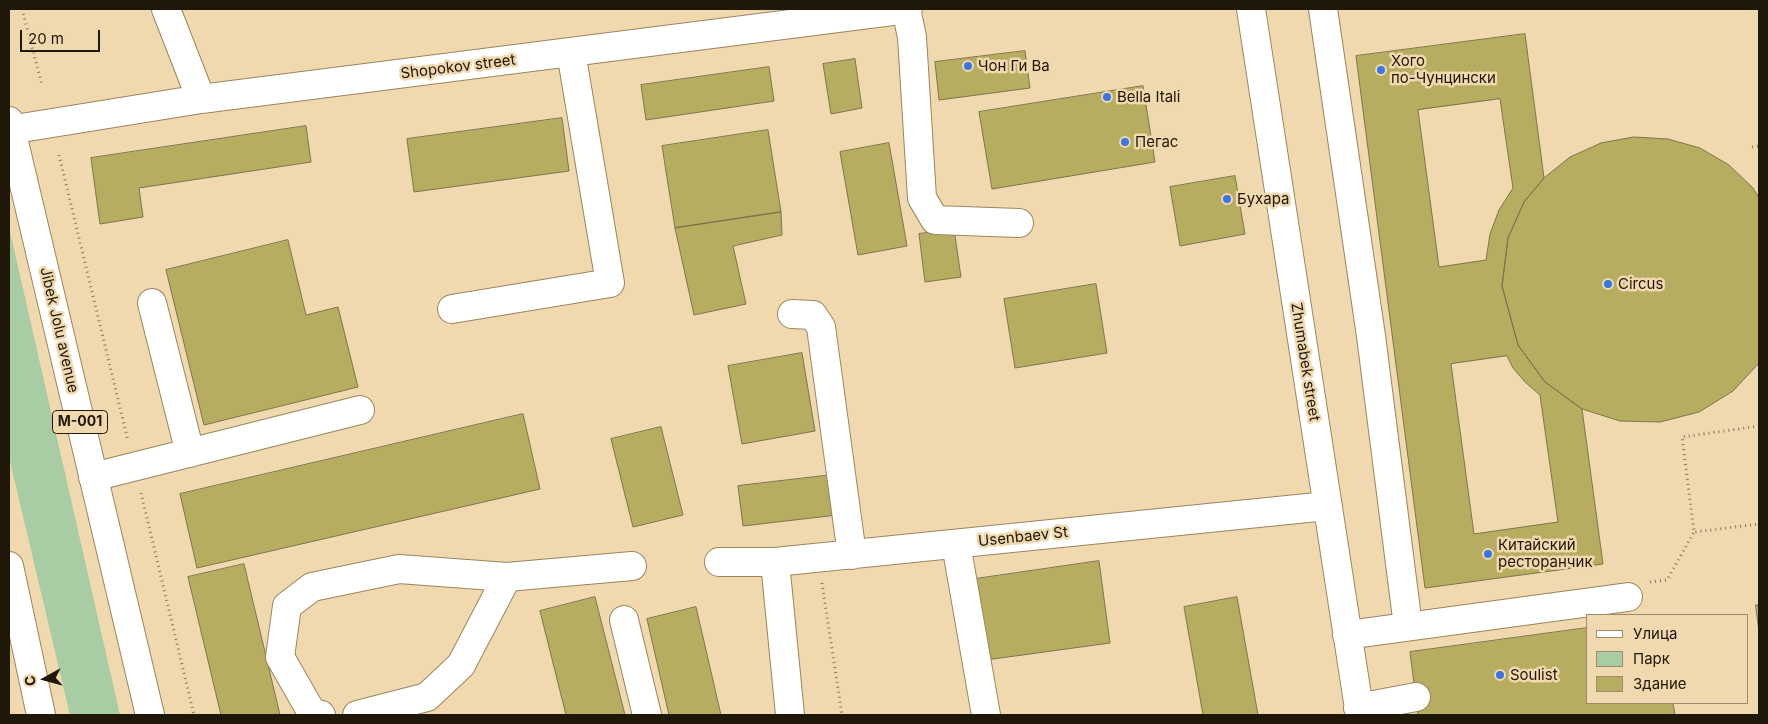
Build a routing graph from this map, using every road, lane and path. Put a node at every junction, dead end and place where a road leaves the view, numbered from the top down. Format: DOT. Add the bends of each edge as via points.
graph roads {
  1 [pos="22,9"];
  2 [pos="166,9"];
  3 [pos="907,9"];
  4 [pos="1252,9"];
  5 [pos="1323,9"];
  6 [pos="571,52"];
  7 [pos="42,85"];
  8 [pos="201,100"];
  9 [pos="9,127"];
  10 [pos="1759,146"];
  11 [pos="1752,147"];
  12 [pos="59,154"];
  13 [pos="1019,223"];
  14 [pos="152,303"];
  15 [pos="452,309"];
  16 [pos="792,314"];
  17 [pos="360,410"];
  18 [pos="1759,426"];
  19 [pos="190,453"];
  20 [pos="134,467"];
  21 [pos="93,477"];
  22 [pos="1327,506"];
  23 [pos="1759,524"];
  24 [pos="1694,532"];
  25 [pos="956,544"];
  26 [pos="852,555"];
  27 [pos="819,558"];
  28 [pos="719,562"];
  29 [pos="775,562"];
  30 [pos="9,566"];
  31 [pos="632,566"];
  32 [pos="508,578"];
  33 [pos="1639,590"];
  34 [pos="624,620"];
  35 [pos="1408,626"];
  36 [pos="1347,635"];
  37 [pos="1416,697"];
  38 [pos="1359,712"];
  39 [pos="41,715"];
  40 [pos="150,715"];
  41 [pos="194,715"];
  42 [pos="320,715"];
  43 [pos="357,715"];
  44 [pos="647,715"];
  45 [pos="790,715"];
  46 [pos="842,715"];
  47 [pos="986,715"];
  1 -- 7 [label="path"];
  2 -- 8 [label="street"];
  3 -- 6 [label="street, Shopokov street"];
  3 -- 13 [label="street" via="912,37 922,198 935,220"];
  4 -- 22 [label="street, Zhumabek street"];
  5 -- 35 [label="street" via="1359,251"];
  6 -- 8 [label="street, Shopokov street"];
  6 -- 15 [label="street" via="610,283"];
  8 -- 9 [label="street, Shopokov street"];
  9 -- 21 [label="street, Jibek Jolu avenue / М-001"];
  10 -- 11 [label="path"];
  12 -- 20 [label="path"];
  14 -- 19 [label="street"];
  16 -- 26 [label="street" via="813,315 821,327"];
  17 -- 19 [label="street"];
  18 -- 24 [label="path" via="1682,437"];
  19 -- 20 [label="street"];
  20 -- 21 [label="street"];
  20 -- 41 [label="path"];
  21 -- 40 [label="street, Jibek Jolu avenue / М-001"];
  22 -- 25 [label="street, Usenbaev St"];
  22 -- 36 [label="street, Zhumabek street"];
  23 -- 24 [label="path"];
  24 -- 33 [label="path" via="1667,580"];
  25 -- 26 [label="street, Usenbaev St"];
  25 -- 47 [label="street"];
  26 -- 27 [label="street, Usenbaev St"];
  27 -- 29 [label="street, Usenbaev St"];
  27 -- 46 [label="path"];
  28 -- 29 [label="street, Usenbaev St"];
  29 -- 45 [label="street"];
  30 -- 39 [label="street"];
  31 -- 32 [label="street"];
  32 -- 42 [label="street" via="399,569 312,587 286,606 280,657 312,713"];
  32 -- 43 [label="street" via="461,665 426,697"];
  33 -- 35 [label="street"];
  34 -- 44 [label="street"];
  35 -- 36 [label="street"];
  36 -- 38 [label="street, Zhumabek street"];
  37 -- 38 [label="street"];
}
